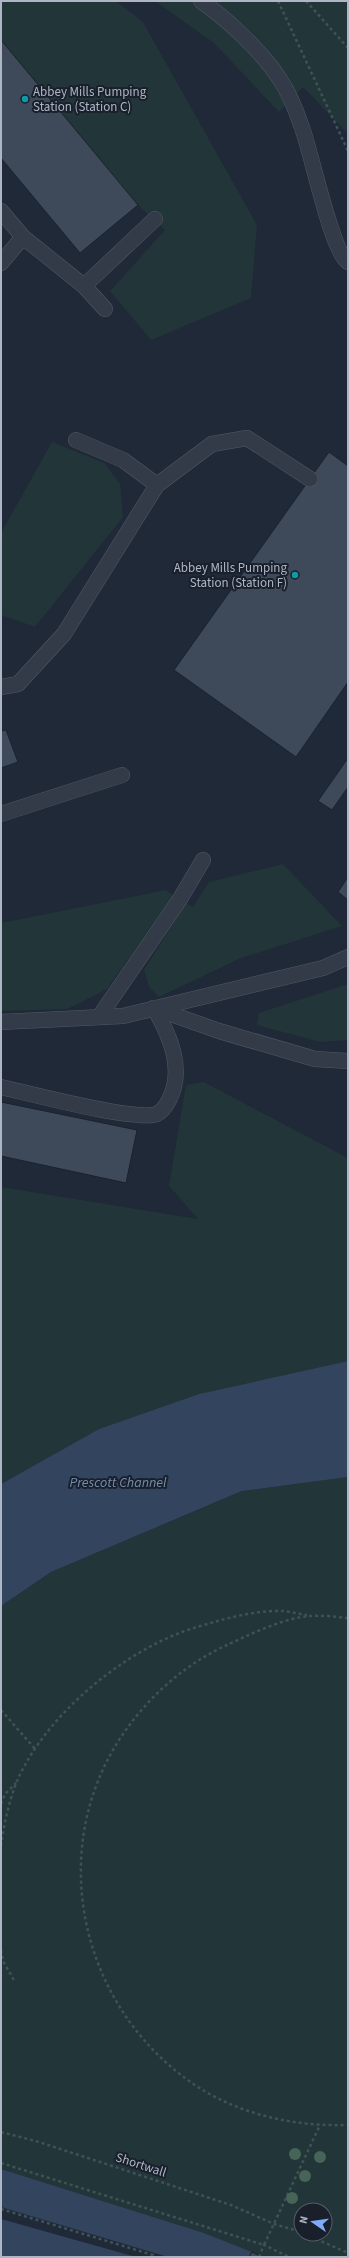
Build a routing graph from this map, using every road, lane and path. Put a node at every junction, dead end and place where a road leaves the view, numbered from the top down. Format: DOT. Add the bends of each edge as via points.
graph roads {
  1 [pos="201,1"];
  2 [pos="278,1"];
  3 [pos="306,1"];
  4 [pos="348,48"];
  5 [pos="348,151"];
  6 [pos="1,211"];
  7 [pos="155,219"];
  8 [pos="24,238"];
  9 [pos="348,262"];
  10 [pos="1,263"];
  11 [pos="84,286"];
  12 [pos="106,309"];
  13 [pos="76,440"];
  14 [pos="310,479"];
  15 [pos="157,485"];
  16 [pos="1,687"];
  17 [pos="122,775"];
  18 [pos="1,814"];
  19 [pos="203,860"];
  20 [pos="348,957"];
  21 [pos="154,1008"];
  22 [pos="99,1017"];
  23 [pos="1,1022"];
  24 [pos="348,1061"];
  25 [pos="1,1087"];
  26 [pos="310,1616"];
  27 [pos="348,1618"];
  28 [pos="1,1710"];
  29 [pos="36,1750"];
  30 [pos="18,1781"];
  31 [pos="1,1804"];
  32 [pos="1,1846"];
  33 [pos="1,1950"];
  34 [pos="15,1982"];
  35 [pos="320,2125"];
  36 [pos="348,2125"];
  37 [pos="1,2132"];
  38 [pos="1,2163"];
  39 [pos="1,2209"];
  40 [pos="274,2224"];
  41 [pos="293,2230"];
  42 [pos="323,2242"];
  43 [pos="264,2245"];
  44 [pos="348,2253"];
  45 [pos="152,2257"];
  46 [pos="259,2257"];
  47 [pos="289,2257"];
  1 -- 9 [label="lane" via="217,11 279,78 301,125 331,228 343,259"];
  2 -- 5 [label="path"];
  3 -- 4 [label="path"];
  6 -- 8 [label="lane"];
  7 -- 11 [label="lane"];
  8 -- 10 [label="lane"];
  8 -- 11 [label="lane"];
  11 -- 12 [label="lane"];
  13 -- 15 [label="lane" via="123,460"];
  14 -- 15 [label="lane" via="247,438 212,444"];
  15 -- 16 [label="lane" via="64,634 18,684"];
  17 -- 18 [label="lane"];
  19 -- 22 [label="lane" via="180,899"];
  20 -- 21 [label="lane" via="323,968"];
  21 -- 22 [label="lane" via="123,1016"];
  21 -- 24 [label="lane" via="219,1031 315,1059"];
  21 -- 25 [label="lane" via="174,1052 175,1067 174,1089 165,1107 158,1113 128,1114"];
  22 -- 23 [label="lane"];
  26 -- 27 [label="path"];
  26 -- 29 [label="path" via="282,1611 236,1616 182,1632 149,1648 119,1666 86,1692 62,1715"];
  26 -- 35 [label="path" via="259,1631 209,1654 173,1678 141,1710 118,1741 98,1780 83,1841 81,1895 89,1939 103,1977 121,2012 147,2045 181,2076 215,2096 251,2112 290,2122"];
  28 -- 29 [label="path"];
  29 -- 30 [label="path"];
  30 -- 31 [label="path" via="5,1794"];
  30 -- 32 [label="path" via="8,1808"];
  33 -- 34 [label="path" via="3,1961"];
  35 -- 36 [label="path"];
  35 -- 40 [label="path"];
  37 -- 40 [label="path, Shortwall" via="231,2205"];
  38 -- 43 [label="path"];
  39 -- 45 [label="path" via="153,2255"];
  40 -- 41 [label="path, Shortwall"];
  40 -- 43 [label="path"];
  42 -- 44 [label="path"];
  43 -- 46 [label="path"];
  43 -- 47 [label="path"];
}
